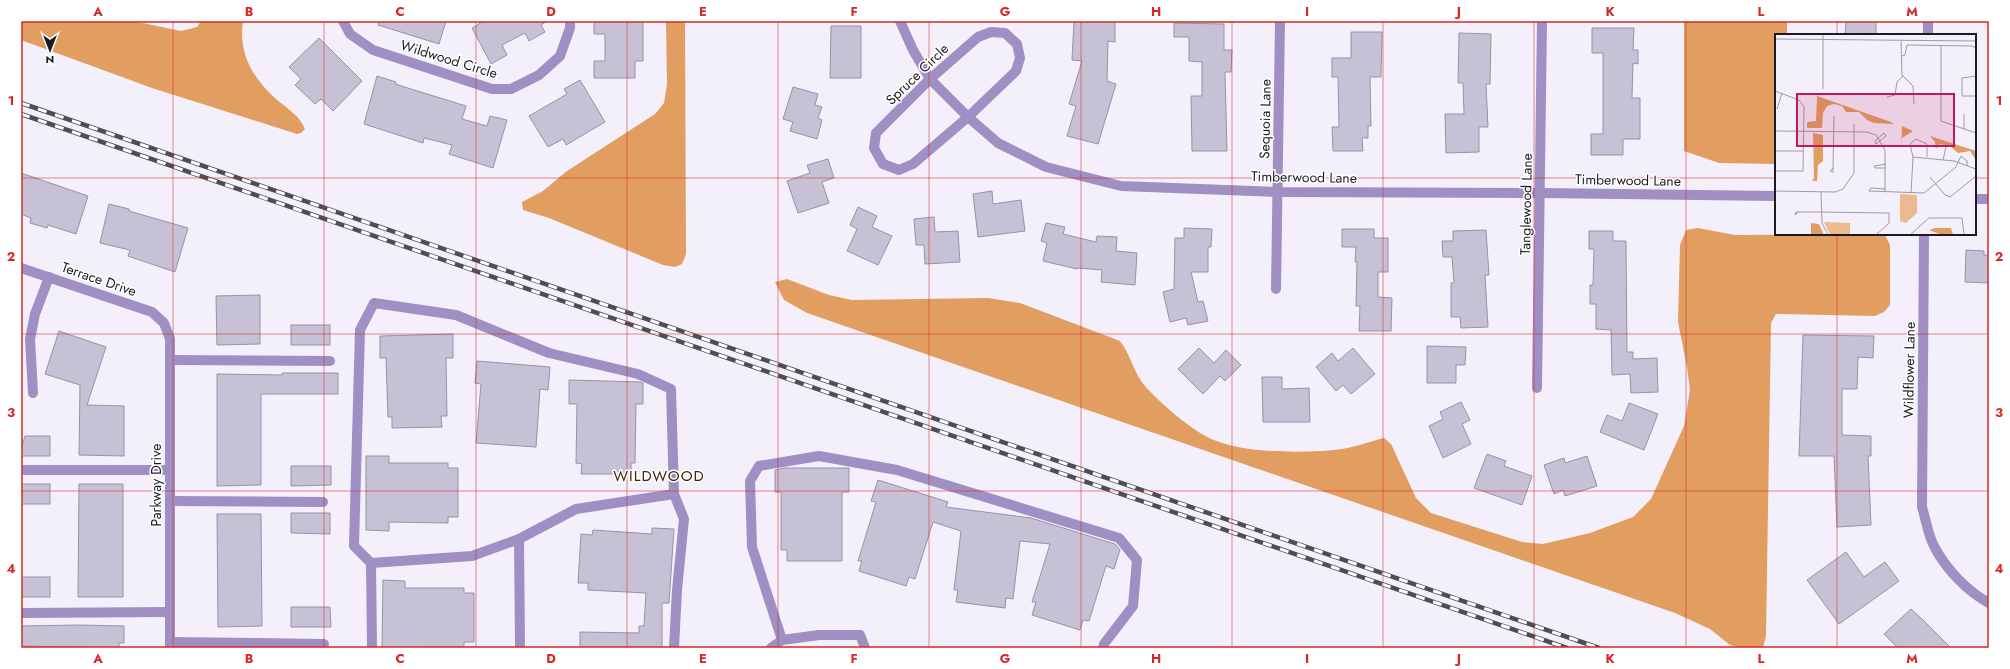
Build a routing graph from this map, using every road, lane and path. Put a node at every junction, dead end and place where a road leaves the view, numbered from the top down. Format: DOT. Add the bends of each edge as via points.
graph roads {
  1 [pos="343,21"];
  2 [pos="570,21"];
  3 [pos="900,21"];
  4 [pos="1280,21"];
  5 [pos="1542,21"];
  6 [pos="1928,21"];
  7 [pos="1928,34"];
  8 [pos="930,79"];
  9 [pos="968,117"];
  10 [pos="1278,192"];
  11 [pos="1540,193"];
  12 [pos="1775,196"];
  13 [pos="1976,199"];
  14 [pos="1989,199"];
  15 [pos="1924,235"];
  16 [pos="21,268"];
  17 [pos="49,277"];
  18 [pos="1276,289"];
  19 [pos="164,322"];
  20 [pos="170,360"];
  21 [pos="330,361"];
  22 [pos="1537,388"];
  23 [pos="33,393"];
  24 [pos="21,470"];
  25 [pos="170,470"];
  26 [pos="674,494"];
  27 [pos="170,501"];
  28 [pos="323,502"];
  29 [pos="519,539"];
  30 [pos="371,563"];
  31 [pos="1989,603"];
  32 [pos="170,612"];
  33 [pos="21,613"];
  34 [pos="782,640"];
  35 [pos="324,644"];
  36 [pos="170,645"];
  37 [pos="372,648"];
  38 [pos="520,648"];
  39 [pos="674,648"];
  40 [pos="771,648"];
  41 [pos="865,648"];
  42 [pos="1103,648"];
  1 -- 2 [label="street, Wildwood Circle" via="350,34 373,50 492,89 511,89 539,75 560,56"];
  3 -- 8 [label="street, Timberwood Lane"];
  4 -- 10 [label="street, Sequoia Lane"];
  5 -- 11 [label="street, Tanglewood Lane"];
  6 -- 7 [label="street"];
  8 -- 9 [label="street, Timberwood Lane"];
  8 -- 9 [label="street, Spruce Circle" via="978,37 991,32 1005,33 1017,44 1020,58 1016,71"];
  8 -- 9 [label="street, Spruce Circle" via="876,133 874,148 883,164 899,170 913,164"];
  9 -- 10 [label="street, Timberwood Lane" via="998,143 1046,167 1122,186"];
  10 -- 11 [label="street, Timberwood Lane"];
  10 -- 18 [label="street, Sequoia Lane"];
  11 -- 12 [label="street, Timberwood Lane"];
  11 -- 22 [label="street, Tanglewood Lane"];
  13 -- 14 [label="street"];
  15 -- 31 [label="street, Wildflower Lane" via="1922,507 1934,547 1954,575"];
  16 -- 17 [label="street, Terrace Drive"];
  17 -- 19 [label="street, Terrace Drive" via="152,312"];
  17 -- 23 [label="street" via="35,314 30,339"];
  19 -- 20 [label="street, Parkway Drive" via="170,338"];
  20 -- 21 [label="street"];
  20 -- 25 [label="street, Parkway Drive"];
  24 -- 25 [label="street"];
  25 -- 27 [label="street, Parkway Drive"];
  26 -- 29 [label="street" via="576,509"];
  26 -- 30 [label="street" via="671,389 638,374 549,353 456,314 374,303 360,330 354,546"];
  26 -- 39 [label="street" via="684,519"];
  27 -- 28 [label="street"];
  27 -- 32 [label="street, Parkway Drive"];
  29 -- 30 [label="street" via="472,556"];
  29 -- 38 [label="street"];
  30 -- 37 [label="street"];
  32 -- 33 [label="street"];
  32 -- 36 [label="street, Parkway Drive"];
  34 -- 40 [label="street"];
  34 -- 41 [label="street" via="818,635 860,635"];
  34 -- 42 [label="street" via="752,547 750,481 759,466 819,456 898,470 1119,538 1137,560 1133,606"];
  35 -- 36 [label="street"];
}
